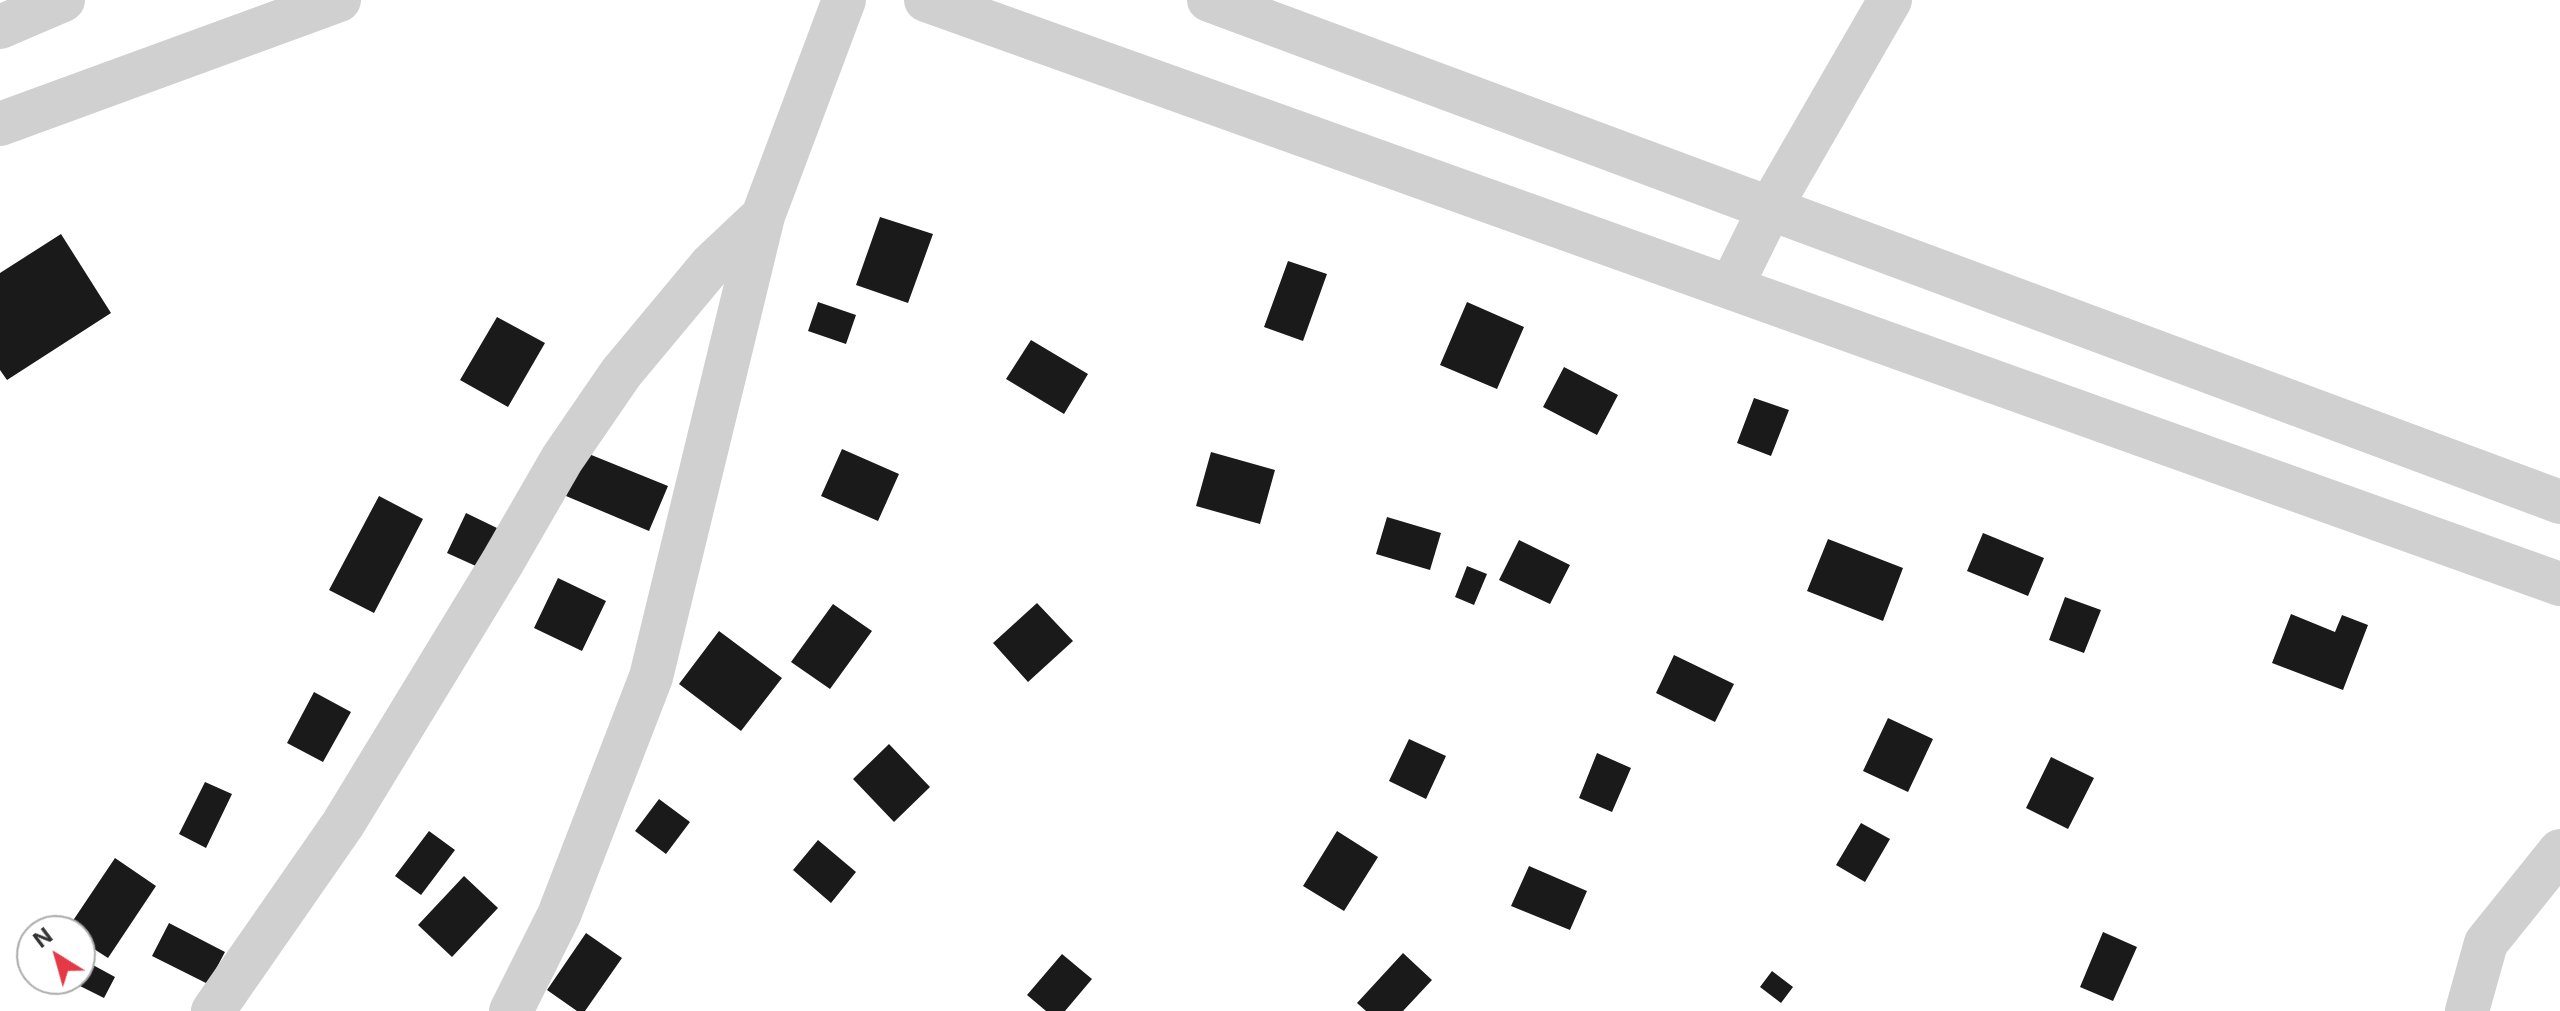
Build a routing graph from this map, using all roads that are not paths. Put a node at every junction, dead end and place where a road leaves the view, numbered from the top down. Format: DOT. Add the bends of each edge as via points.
graph roads {
  1 [pos="63,0"];
  2 [pos="339,0"];
  3 [pos="844,0"];
  4 [pos="926,0"];
  5 [pos="1209,0"];
  6 [pos="1890,0"];
  7 [pos="0,27"];
  8 [pos="0,124"];
  9 [pos="1770,208"];
  10 [pos="763,216"];
  11 [pos="1731,287"];
  12 [pos="2560,502"];
  13 [pos="2560,584"];
  14 [pos="2560,851"];
  15 [pos="514,1010"];
  16 [pos="213,1011"];
  17 [pos="2467,1011"];
  1 -- 7 [label="street"];
  2 -- 8 [label="street"];
  3 -- 10 [label="street"];
  4 -- 11 [label="street"];
  5 -- 9 [label="street"];
  6 -- 9 [label="street"];
  9 -- 11 [label="street"];
  9 -- 12 [label="street"];
  10 -- 15 [label="street" via="651,677 559,915"];
  10 -- 16 [label="street" via="701,277 621,373 562,459 343,824"];
  11 -- 13 [label="street"];
  14 -- 17 [label="street" via="2486,943"];
}
